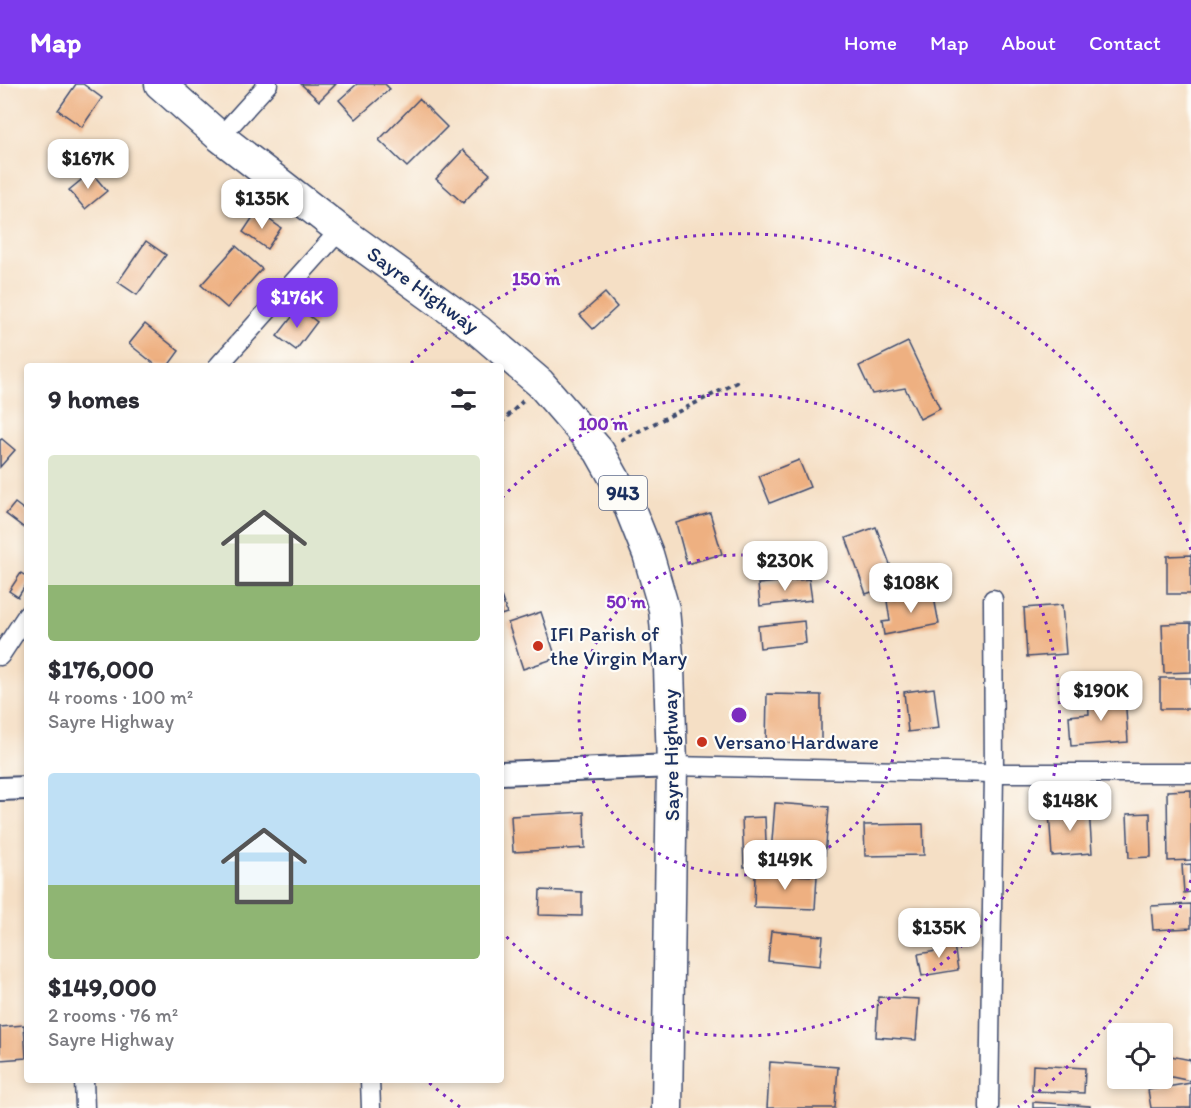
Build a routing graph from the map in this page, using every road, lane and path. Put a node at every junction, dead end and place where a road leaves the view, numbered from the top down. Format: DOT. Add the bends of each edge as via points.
graph roads {
  1 [pos="160,84"];
  2 [pos="268,84"];
  3 [pos="220,137"];
  4 [pos="340,230"];
  5 [pos="221,363"];
  6 [pos="742,380"];
  7 [pos="540,383"];
  8 [pos="504,420"];
  9 [pos="599,451"];
  10 [pos="993,600"];
  11 [pos="24,620"];
  12 [pos="0,656"];
  13 [pos="672,766"];
  14 [pos="504,773"];
  15 [pos="994,773"];
  16 [pos="1191,773"];
  17 [pos="24,788"];
  18 [pos="0,789"];
  19 [pos="84,1083"];
  20 [pos="370,1083"];
  21 [pos="85,1108"];
  22 [pos="371,1108"];
  23 [pos="667,1108"];
  24 [pos="988,1108"];
  1 -- 3 [label="highway, Sayre Highway / 943"];
  2 -- 3 [label="street"];
  3 -- 4 [label="highway, Sayre Highway / 943"];
  4 -- 5 [label="street"];
  4 -- 7 [label="highway, Sayre Highway / 943" via="478,330"];
  6 -- 9 [label="path"];
  7 -- 8 [label="path"];
  7 -- 9 [label="highway, Sayre Highway / 943"];
  9 -- 13 [label="highway, Sayre Highway / 943" via="627,499 664,609"];
  10 -- 15 [label="street"];
  11 -- 12 [label="street"];
  13 -- 14 [label="street"];
  13 -- 15 [label="street"];
  13 -- 23 [label="highway, Sayre Highway / 943"];
  15 -- 16 [label="street"];
  15 -- 24 [label="street"];
  17 -- 18 [label="street"];
  19 -- 21 [label="street"];
  20 -- 22 [label="street"];
}
